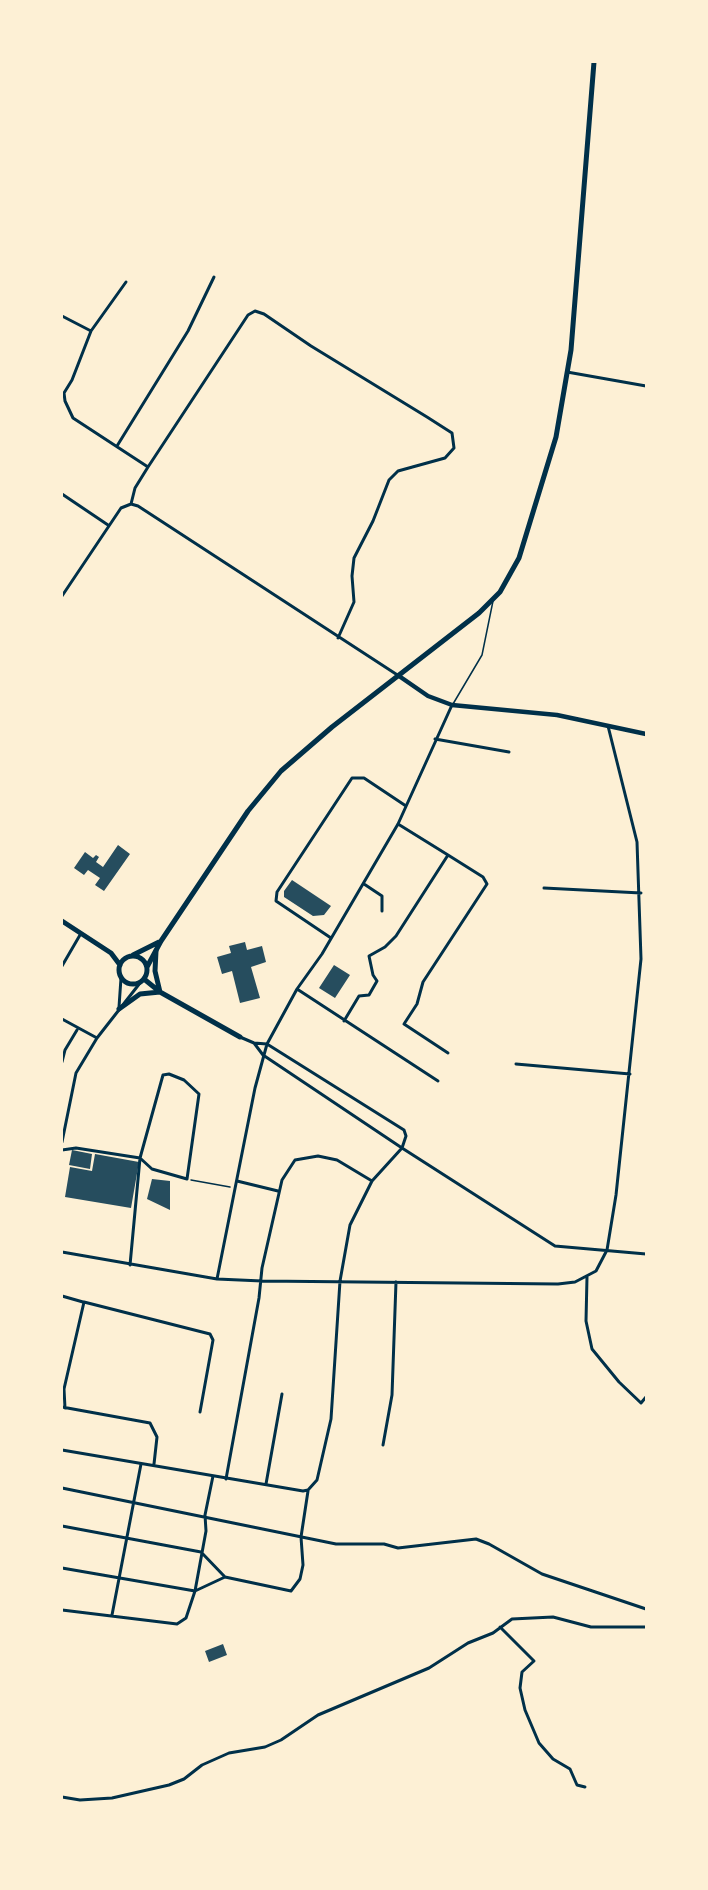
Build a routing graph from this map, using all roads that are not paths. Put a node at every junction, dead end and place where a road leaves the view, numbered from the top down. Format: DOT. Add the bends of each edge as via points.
graph roads {
  1 [pos="594,62"];
  2 [pos="214,277"];
  3 [pos="126,282"];
  4 [pos="62,316"];
  5 [pos="91,331"];
  6 [pos="567,372"];
  7 [pos="646,386"];
  8 [pos="117,446"];
  9 [pos="148,467"];
  10 [pos="62,494"];
  11 [pos="131,504"];
  12 [pos="108,525"];
  13 [pos="62,596"];
  14 [pos="493,600"];
  15 [pos="338,638"];
  16 [pos="399,676"];
  17 [pos="452,705"];
  18 [pos="607,726"];
  19 [pos="646,734"];
  20 [pos="435,739"];
  21 [pos="509,752"];
  22 [pos="406,806"];
  23 [pos="398,824"];
  24 [pos="448,855"];
  25 [pos="364,884"];
  26 [pos="544,888"];
  27 [pos="641,893"];
  28 [pos="382,910"];
  29 [pos="62,921"];
  30 [pos="80,935"];
  31 [pos="331,938"];
  32 [pos="161,941"];
  33 [pos="156,950"];
  34 [pos="111,953"];
  35 [pos="129,956"];
  36 [pos="642,959"];
  37 [pos="646,960"];
  38 [pos="120,965"];
  39 [pos="62,966"];
  40 [pos="147,968"];
  41 [pos="122,978"];
  42 [pos="142,981"];
  43 [pos="297,989"];
  44 [pos="160,992"];
  45 [pos="118,1009"];
  46 [pos="62,1019"];
  47 [pos="344,1021"];
  48 [pos="77,1029"];
  49 [pos="240,1037"];
  50 [pos="97,1038"];
  51 [pos="254,1043"];
  52 [pos="267,1044"];
  53 [pos="448,1053"];
  54 [pos="263,1055"];
  55 [pos="62,1062"];
  56 [pos="516,1064"];
  57 [pos="630,1074"];
  58 [pos="438,1081"];
  59 [pos="62,1134"];
  60 [pos="62,1142"];
  61 [pos="402,1148"];
  62 [pos="62,1150"];
  63 [pos="140,1158"];
  64 [pos="372,1180"];
  65 [pos="237,1181"];
  66 [pos="278,1191"];
  67 [pos="607,1250"];
  68 [pos="62,1252"];
  69 [pos="646,1254"];
  70 [pos="130,1265"];
  71 [pos="587,1277"];
  72 [pos="217,1279"];
  73 [pos="262,1281"];
  74 [pos="340,1281"];
  75 [pos="396,1282"];
  76 [pos="62,1296"];
  77 [pos="84,1302"];
  78 [pos="282,1394"];
  79 [pos="646,1397"];
  80 [pos="63,1408"];
  81 [pos="200,1412"];
  82 [pos="383,1445"];
  83 [pos="62,1450"];
  84 [pos="141,1464"];
  85 [pos="154,1464"];
  86 [pos="213,1476"];
  87 [pos="226,1479"];
  88 [pos="266,1484"];
  89 [pos="62,1488"];
  90 [pos="308,1490"];
  91 [pos="135,1501"];
  92 [pos="207,1517"];
  93 [pos="62,1526"];
  94 [pos="301,1537"];
  95 [pos="127,1539"];
  96 [pos="201,1552"];
  97 [pos="62,1568"];
  98 [pos="225,1577"];
  99 [pos="118,1578"];
  100 [pos="195,1591"];
  101 [pos="646,1609"];
  102 [pos="62,1610"];
  103 [pos="112,1615"];
  104 [pos="500,1627"];
  105 [pos="646,1627"];
  106 [pos="585,1787"];
  107 [pos="62,1797"];
  1 -- 6 [label="main road"];
  2 -- 8 [label="street" via="188,331"];
  3 -- 5 [label="street"];
  4 -- 5 [label="street"];
  5 -- 8 [label="street" via="64,398 78,423"];
  6 -- 7 [label="street"];
  6 -- 14 [label="main road" via="556,437 527,539 509,578"];
  8 -- 9 [label="street"];
  9 -- 11 [label="street" via="135,488"];
  9 -- 15 [label="street" via="248,315 255,311 452,433 455,444 445,458 398,471 389,480 354,558 354,603"];
  10 -- 12 [label="street"];
  11 -- 12 [label="street" via="122,508"];
  11 -- 15 [label="street"];
  12 -- 13 [label="street"];
  14 -- 16 [label="main road"];
  14 -- 17 [label="lane" via="482,655"];
  15 -- 16 [label="street"];
  16 -- 17 [label="main road" via="428,696"];
  16 -- 32 [label="main road" via="281,771 248,811"];
  17 -- 18 [label="main road" via="548,714"];
  17 -- 20 [label="street"];
  18 -- 19 [label="main road"];
  18 -- 27 [label="street" via="637,842"];
  20 -- 21 [label="street"];
  20 -- 22 [label="street"];
  22 -- 23 [label="street"];
  22 -- 31 [label="street" via="364,778 352,778 278,892 276,901"];
  23 -- 24 [label="street"];
  23 -- 25 [label="street"];
  24 -- 47 [label="street" via="396,936 369,956 377,981 369,995 359,996"];
  24 -- 53 [label="street" via="483,877 487,884 423,982 417,1004 404,1024"];
  25 -- 28 [label="street" via="382,896"];
  25 -- 31 [label="street"];
  26 -- 27 [label="street"];
  27 -- 36 [label="street"];
  29 -- 30 [label="main road"];
  30 -- 34 [label="main road"];
  30 -- 39 [label="street"];
  31 -- 43 [label="street"];
  32 -- 33 [label="main road"];
  32 -- 35 [label="main road"];
  33 -- 40 [label="main road"];
  33 -- 44 [label="main road"];
  34 -- 35 [label="main road"];
  34 -- 38 [label="main road"];
  35 -- 38 [label="main road"];
  35 -- 40 [label="main road" via="140,957"];
  36 -- 37 [label="street"];
  36 -- 57 [label="street"];
  38 -- 41 [label="main road"];
  40 -- 42 [label="main road"];
  41 -- 42 [label="main road" via="129,984"];
  41 -- 45 [label="street"];
  42 -- 44 [label="main road"];
  42 -- 45 [label="street"];
  43 -- 47 [label="street"];
  43 -- 52 [label="street"];
  44 -- 45 [label="main road" via="140,994"];
  44 -- 49 [label="main road"];
  45 -- 50 [label="street"];
  46 -- 48 [label="street"];
  47 -- 58 [label="street"];
  48 -- 50 [label="street"];
  48 -- 55 [label="street"];
  49 -- 51 [label="street"];
  50 -- 59 [label="street" via="76,1073"];
  51 -- 52 [label="street"];
  51 -- 54 [label="street"];
  52 -- 54 [label="street"];
  52 -- 61 [label="street" via="404,1130"];
  54 -- 61 [label="street"];
  54 -- 65 [label="street"];
  56 -- 57 [label="street"];
  57 -- 67 [label="street"];
  59 -- 60 [label="street"];
  61 -- 64 [label="street"];
  61 -- 67 [label="street" via="555,1246"];
  62 -- 63 [label="street" via="76,1148"];
  63 -- 63 [label="street" via="163,1075 184,1080 199,1098 187,1179 152,1169"];
  63 -- 70 [label="street"];
  64 -- 66 [label="street" via="337,1160 318,1156 295,1160"];
  64 -- 74 [label="street" via="350,1225"];
  65 -- 66 [label="street"];
  65 -- 72 [label="street"];
  66 -- 73 [label="street"];
  67 -- 69 [label="street"];
  67 -- 71 [label="street" via="596,1271"];
  68 -- 70 [label="street"];
  70 -- 72 [label="street"];
  71 -- 75 [label="street" via="558,1284"];
  71 -- 79 [label="street" via="586,1322 592,1349 641,1403"];
  72 -- 73 [label="street"];
  73 -- 74 [label="street"];
  73 -- 87 [label="street"];
  74 -- 75 [label="street"];
  74 -- 90 [label="street" via="331,1419 321,1470"];
  75 -- 82 [label="street" via="392,1395"];
  76 -- 77 [label="street"];
  77 -- 80 [label="street"];
  77 -- 81 [label="street" via="210,1334 213,1340"];
  78 -- 88 [label="street"];
  80 -- 85 [label="street" via="150,1423 158,1437"];
  83 -- 84 [label="street"];
  84 -- 85 [label="street"];
  84 -- 91 [label="street"];
  85 -- 86 [label="street"];
  86 -- 87 [label="street"];
  86 -- 92 [label="street"];
  87 -- 88 [label="street"];
  88 -- 90 [label="street"];
  89 -- 91 [label="street"];
  90 -- 94 [label="street"];
  91 -- 92 [label="street"];
  91 -- 95 [label="street"];
  92 -- 94 [label="street"];
  92 -- 96 [label="street"];
  93 -- 95 [label="street"];
  94 -- 98 [label="street" via="303,1565 300,1580 291,1591"];
  94 -- 101 [label="street" via="336,1544 384,1544 398,1548 471,1539 489,1544 542,1574"];
  95 -- 96 [label="street"];
  95 -- 99 [label="street"];
  96 -- 98 [label="street"];
  96 -- 100 [label="street"];
  97 -- 99 [label="street"];
  98 -- 100 [label="street"];
  99 -- 100 [label="street"];
  99 -- 103 [label="street"];
  100 -- 103 [label="street" via="186,1618 177,1624"];
  102 -- 103 [label="street"];
  104 -- 105 [label="street" via="518,1617 553,1617 591,1627"];
  104 -- 106 [label="street" via="534,1661 522,1672 520,1688 539,1743 553,1759 570,1769 577,1785"];
  104 -- 107 [label="street" via="429,1668 318,1715 281,1740 229,1753 169,1785 112,1798"];
}
